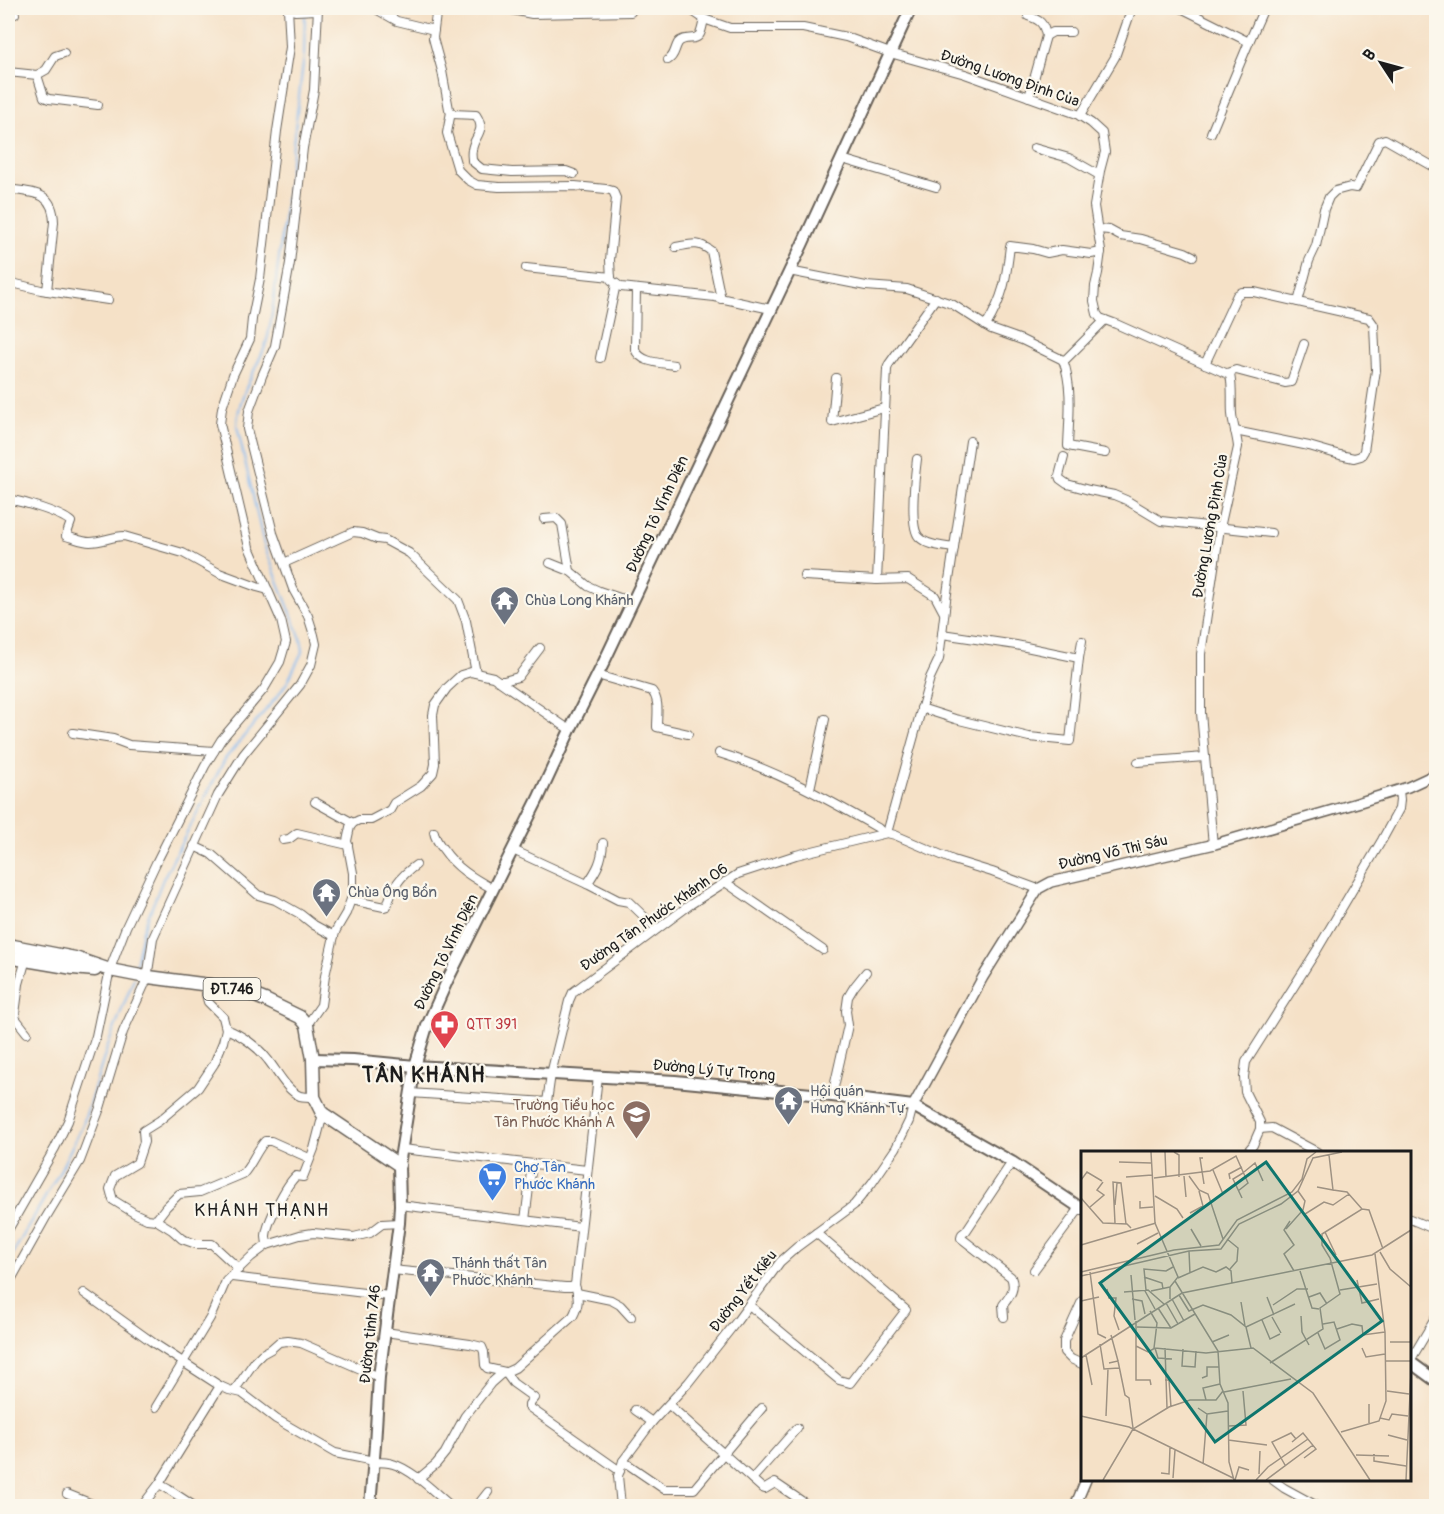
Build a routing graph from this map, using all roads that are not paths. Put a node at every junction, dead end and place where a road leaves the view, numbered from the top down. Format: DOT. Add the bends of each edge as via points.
graph roads {
  1 [pos="374,8"];
  2 [pos="438,8"];
  3 [pos="501,8"];
  4 [pos="633,8"];
  5 [pos="688,8"];
  6 [pos="911,8"];
  7 [pos="1132,8"];
  8 [pos="1181,8"];
  9 [pos="1264,8"];
  10 [pos="291,9"];
  11 [pos="316,9"];
  12 [pos="1028,16"];
  13 [pos="704,19"];
  14 [pos="434,30"];
  15 [pos="1071,32"];
  16 [pos="1046,36"];
  17 [pos="1249,42"];
  18 [pos="64,53"];
  19 [pos="890,53"];
  20 [pos="668,60"];
  21 [pos="8,72"];
  22 [pos="37,75"];
  23 [pos="1029,97"];
  24 [pos="98,105"];
  25 [pos="451,112"];
  26 [pos="1080,116"];
  27 [pos="1211,133"];
  28 [pos="1034,148"];
  29 [pos="842,159"];
  30 [pos="1437,168"];
  31 [pos="574,174"];
  32 [pos="1099,175"];
  33 [pos="936,187"];
  34 [pos="8,189"];
  35 [pos="1098,229"];
  36 [pos="675,247"];
  37 [pos="1101,252"];
  38 [pos="1193,256"];
  39 [pos="526,268"];
  40 [pos="789,271"];
  41 [pos="614,280"];
  42 [pos="8,282"];
  43 [pos="636,289"];
  44 [pos="47,291"];
  45 [pos="936,298"];
  46 [pos="721,299"];
  47 [pos="108,300"];
  48 [pos="1298,302"];
  49 [pos="771,309"];
  50 [pos="1105,320"];
  51 [pos="986,326"];
  52 [pos="1304,344"];
  53 [pos="600,358"];
  54 [pos="1063,360"];
  55 [pos="1205,364"];
  56 [pos="674,365"];
  57 [pos="1227,374"];
  58 [pos="836,378"];
  59 [pos="884,408"];
  60 [pos="1235,431"];
  61 [pos="970,441"];
  62 [pos="1105,453"];
  63 [pos="1064,458"];
  64 [pos="916,459"];
  65 [pos="8,499"];
  66 [pos="544,519"];
  67 [pos="1220,528"];
  68 [pos="1270,533"];
  69 [pos="954,548"];
  70 [pos="284,563"];
  71 [pos="550,563"];
  72 [pos="570,571"];
  73 [pos="804,576"];
  74 [pos="877,580"];
  75 [pos="268,590"];
  76 [pos="633,600"];
  77 [pos="944,615"];
  78 [pos="942,634"];
  79 [pos="1082,641"];
  80 [pos="540,648"];
  81 [pos="1079,658"];
  82 [pos="476,673"];
  83 [pos="597,675"];
  84 [pos="498,681"];
  85 [pos="921,708"];
  86 [pos="825,719"];
  87 [pos="570,730"];
  88 [pos="73,733"];
  89 [pos="688,734"];
  90 [pos="214,751"];
  91 [pos="719,753"];
  92 [pos="1205,757"];
  93 [pos="1138,762"];
  94 [pos="1437,774"];
  95 [pos="810,789"];
  96 [pos="1399,790"];
  97 [pos="315,802"];
  98 [pos="353,823"];
  99 [pos="434,832"];
  100 [pos="885,833"];
  101 [pos="284,840"];
  102 [pos="603,843"];
  103 [pos="348,845"];
  104 [pos="1213,845"];
  105 [pos="194,846"];
  106 [pos="513,850"];
  107 [pos="416,865"];
  108 [pos="725,882"];
  109 [pos="587,884"];
  110 [pos="493,889"];
  111 [pos="1038,889"];
  112 [pos="351,900"];
  113 [pos="657,929"];
  114 [pos="334,936"];
  115 [pos="8,945"];
  116 [pos="823,950"];
  117 [pos="8,957"];
  118 [pos="26,959"];
  119 [pos="110,970"];
  120 [pos="866,972"];
  121 [pos="148,977"];
  122 [pos="206,984"];
  123 [pos="307,1025"];
  124 [pos="226,1029"];
  125 [pos="27,1033"];
  126 [pos="313,1059"];
  127 [pos="415,1066"];
  128 [pos="551,1074"];
  129 [pos="598,1076"];
  130 [pos="411,1093"];
  131 [pos="832,1096"];
  132 [pos="314,1097"];
  133 [pos="913,1106"];
  134 [pos="324,1114"];
  135 [pos="1260,1129"];
  136 [pos="402,1149"];
  137 [pos="1248,1151"];
  138 [pos="1315,1151"];
  139 [pos="309,1158"];
  140 [pos="1012,1162"];
  141 [pos="532,1164"];
  142 [pos="399,1165"];
  143 [pos="587,1170"];
  144 [pos="400,1205"];
  145 [pos="1081,1209"];
  146 [pos="1411,1219"];
  147 [pos="156,1220"];
  148 [pos="525,1220"];
  149 [pos="399,1222"];
  150 [pos="581,1227"];
  151 [pos="8,1230"];
  152 [pos="1437,1230"];
  153 [pos="816,1233"];
  154 [pos="267,1245"];
  155 [pos="239,1269"];
  156 [pos="392,1270"];
  157 [pos="1034,1270"];
  158 [pos="232,1277"];
  159 [pos="8,1284"];
  160 [pos="576,1289"];
  161 [pos="84,1293"];
  162 [pos="389,1296"];
  163 [pos="749,1305"];
  164 [pos="1081,1305"];
  165 [pos="631,1317"];
  166 [pos="1004,1317"];
  167 [pos="1437,1317"];
  168 [pos="385,1332"];
  169 [pos="1411,1359"];
  170 [pos="184,1362"];
  171 [pos="1411,1362"];
  172 [pos="1081,1363"];
  173 [pos="506,1372"];
  174 [pos="379,1377"];
  175 [pos="1437,1381"];
  176 [pos="220,1386"];
  177 [pos="234,1391"];
  178 [pos="669,1405"];
  179 [pos="156,1407"];
  180 [pos="762,1408"];
  181 [pos="635,1410"];
  182 [pos="651,1422"];
  183 [pos="797,1428"];
  184 [pos="722,1454"];
  185 [pos="374,1461"];
  186 [pos="623,1461"];
  187 [pos="620,1471"];
  188 [pos="418,1479"];
  189 [pos="752,1479"];
  190 [pos="1085,1481"];
  191 [pos="1275,1481"];
  192 [pos="159,1484"];
  193 [pos="488,1492"];
  194 [pos="67,1494"];
  195 [pos="97,1506"];
  196 [pos="142,1506"];
  197 [pos="194,1506"];
  198 [pos="370,1506"];
  199 [pos="451,1506"];
  200 [pos="477,1506"];
  201 [pos="621,1506"];
  202 [pos="809,1506"];
  203 [pos="1075,1506"];
  204 [pos="1317,1506"];
  1 -- 14 [label="street" via="397,21"];
  2 -- 14 [label="street"];
  3 -- 4 [label="street" via="532,14 631,12"];
  5 -- 13 [label="street, Đường Lương Định Của"];
  6 -- 19 [label="main road, Đường Tô Vĩnh Diện"];
  7 -- 26 [label="street" via="1115,57"];
  8 -- 17 [label="street"];
  9 -- 17 [label="street"];
  10 -- 11 [label="street"];
  10 -- 75 [label="street" via="290,47 250,339 232,375 220,424 249,547"];
  11 -- 70 [label="street" via="314,90 290,262 275,346 249,411 247,429"];
  12 -- 16 [label="street" via="1045,26"];
  13 -- 19 [label="street, Đường Lương Định Của" via="730,28 803,28"];
  13 -- 20 [label="street" via="699,36 681,41"];
  14 -- 25 [label="street"];
  15 -- 16 [label="street"];
  16 -- 23 [label="street"];
  17 -- 27 [label="street"];
  18 -- 22 [label="street" via="55,56 45,71"];
  19 -- 23 [label="street, Đường Lương Định Của"];
  19 -- 29 [label="main road, Đường Tô Vĩnh Diện"];
  21 -- 22 [label="street"];
  22 -- 24 [label="street" via="44,97"];
  23 -- 26 [label="street, Đường Lương Định Của"];
  25 -- 31 [label="street" via="476,115 480,122 472,161 482,169"];
  25 -- 41 [label="street" via="447,133 459,170 477,185 573,186 613,191 616,198 610,260"];
  26 -- 32 [label="street, Đường Lương Định Của" via="1102,133 1105,152"];
  28 -- 32 [label="street" via="1069,158"];
  29 -- 33 [label="street"];
  29 -- 40 [label="main road, Đường Tô Vĩnh Diện"];
  30 -- 48 [label="street" via="1385,139 1379,141 1356,188 1335,191 1329,197"];
  32 -- 35 [label="street, Đường Lương Định Của" via="1094,206"];
  34 -- 44 [label="street" via="40,195 49,202 54,222"];
  35 -- 37 [label="street, Đường Lương Định Của"];
  35 -- 38 [label="street"];
  36 -- 46 [label="street" via="702,245 711,252"];
  37 -- 50 [label="street, Đường Lương Định Của" via="1094,301 1097,314"];
  37 -- 51 [label="street" via="1047,253 1010,246 1005,286"];
  39 -- 41 [label="street"];
  40 -- 45 [label="street" via="866,286 907,289"];
  40 -- 49 [label="main road, Đường Tô Vĩnh Diện"];
  41 -- 43 [label="street" via="621,287"];
  41 -- 53 [label="street"];
  42 -- 44 [label="street"];
  43 -- 46 [label="street"];
  43 -- 56 [label="street" via="637,354 643,359"];
  44 -- 47 [label="street"];
  45 -- 51 [label="street"];
  45 -- 59 [label="street" via="889,364"];
  46 -- 49 [label="street"];
  48 -- 55 [label="street" via="1254,292 1237,295"];
  48 -- 60 [label="street" via="1369,318 1374,324 1376,370 1364,451 1354,458"];
  49 -- 76 [label="main road, Đường Tô Vĩnh Diện"];
  50 -- 54 [label="street"];
  50 -- 55 [label="street"];
  51 -- 54 [label="street"];
  52 -- 57 [label="street" via="1289,383 1236,370"];
  54 -- 62 [label="street" via="1068,373 1068,446"];
  55 -- 57 [label="street"];
  57 -- 60 [label="street, Đường Lương Định Của" via="1232,384"];
  58 -- 59 [label="street" via="832,422"];
  59 -- 74 [label="street"];
  60 -- 67 [label="street, Đường Lương Định Của" via="1238,447"];
  61 -- 69 [label="street"];
  63 -- 67 [label="street" via="1059,476 1067,484 1114,495 1161,521"];
  64 -- 69 [label="street" via="914,528 918,537 929,544"];
  65 -- 75 [label="street" via="68,519 71,522 66,536 90,542 124,536 183,553 219,573"];
  66 -- 72 [label="street" via="556,518 562,524"];
  67 -- 68 [label="street"];
  67 -- 92 [label="street, Đường Lương Định Của" via="1201,654"];
  69 -- 77 [label="street"];
  70 -- 82 [label="street" via="353,532 385,540 409,553 458,600"];
  70 -- 105 [label="street" via="314,634 311,665 300,685 243,755 218,795"];
  71 -- 72 [label="street"];
  72 -- 76 [label="street" via="588,586"];
  73 -- 74 [label="street"];
  74 -- 77 [label="street" via="914,582 935,596"];
  75 -- 90 [label="street" via="286,642 280,662 264,689"];
  76 -- 83 [label="main road, Đường Tô Vĩnh Diện"];
  77 -- 78 [label="street"];
  78 -- 81 [label="street"];
  78 -- 85 [label="street" via="939,659"];
  79 -- 81 [label="street"];
  80 -- 84 [label="street" via="518,677"];
  81 -- 85 [label="street" via="1070,741 1029,737"];
  82 -- 84 [label="street"];
  82 -- 98 [label="street" via="460,675 435,705 433,773 390,810 371,820"];
  83 -- 87 [label="main road, Đường Tô Vĩnh Diện"];
  83 -- 89 [label="street" via="652,691 658,704 657,727"];
  84 -- 87 [label="street"];
  85 -- 100 [label="street"];
  86 -- 95 [label="street"];
  87 -- 106 [label="main road, Đường Tô Vĩnh Diện"];
  88 -- 90 [label="street" via="129,745"];
  90 -- 119 [label="street" via="151,874"];
  91 -- 95 [label="street"];
  92 -- 93 [label="street"];
  92 -- 104 [label="street, Đường Lương Định Của"];
  94 -- 96 [label="street, Đường Võ Thị Sáu"];
  95 -- 100 [label="street"];
  96 -- 104 [label="street, Đường Võ Thị Sáu"];
  96 -- 135 [label="street" via="1399,808 1382,840 1246,1062 1245,1092"];
  97 -- 98 [label="street"];
  98 -- 103 [label="street"];
  99 -- 110 [label="street" via="451,861"];
  100 -- 108 [label="street, Đường Tân Phước Khánh 06" via="763,865"];
  100 -- 111 [label="street"];
  101 -- 103 [label="street" via="297,833"];
  102 -- 109 [label="street" via="597,869"];
  103 -- 112 [label="street" via="354,873"];
  104 -- 111 [label="street, Đường Võ Thị Sáu" via="1051,882"];
  105 -- 114 [label="street" via="211,854 258,895 300,914"];
  105 -- 121 [label="street" via="153,938"];
  106 -- 109 [label="street"];
  106 -- 110 [label="main road, Đường Tô Vĩnh Diện"];
  107 -- 112 [label="street" via="393,888 387,906"];
  108 -- 113 [label="street, Đường Tân Phước Khánh 06"];
  108 -- 116 [label="street"];
  109 -- 113 [label="street" via="629,902"];
  110 -- 127 [label="main road, Đường Tô Vĩnh Diện" via="435,1007"];
  111 -- 133 [label="street" via="983,977"];
  112 -- 114 [label="street"];
  113 -- 128 [label="street, Đường Tân Phước Khánh 06" via="573,992"];
  114 -- 123 [label="street" via="321,1005"];
  115 -- 119 [label="main road, ĐT.746" via="75,958"];
  117 -- 118 [label="main road, ĐT.746"];
  118 -- 119 [label="main road, ĐT.746"];
  118 -- 125 [label="street" via="15,1014"];
  119 -- 121 [label="main road, ĐT.746"];
  119 -- 151 [label="street" via="96,1036 68,1120"];
  120 -- 131 [label="street" via="848,998 848,1025"];
  121 -- 122 [label="main road, ĐT.746"];
  121 -- 159 [label="street" via="123,1032 80,1161"];
  122 -- 123 [label="main road, ĐT.746" via="240,990 265,1000 300,1017"];
  122 -- 124 [label="street" via="208,1002 223,1017"];
  123 -- 126 [label="main road"];
  124 -- 132 [label="street" via="251,1043 297,1095"];
  124 -- 147 [label="street" via="214,1064 198,1088 143,1131 144,1142 137,1163 115,1176 110,1189 113,1200"];
  126 -- 127 [label="main road, Đường Lý Tự Trọng"];
  126 -- 132 [label="main road"];
  127 -- 128 [label="main road, Đường Lý Tự Trọng"];
  127 -- 130 [label="main road, Đường tỉnh 746"];
  128 -- 129 [label="main road, Đường Lý Tự Trọng"];
  128 -- 130 [label="street, Đường Tân Phước Khánh 06" via="547,1102"];
  129 -- 131 [label="main road, Đường Lý Tự Trọng"];
  129 -- 143 [label="street"];
  130 -- 136 [label="main road, Đường tỉnh 746"];
  131 -- 133 [label="main road, Đường Lý Tự Trọng"];
  132 -- 134 [label="main road"];
  133 -- 140 [label="main road, Đường Lý Tự Trọng"];
  133 -- 153 [label="street, Đường Yết Kiêu" via="896,1148 872,1183 854,1205"];
  134 -- 139 [label="street"];
  134 -- 142 [label="main road"];
  135 -- 137 [label="street"];
  135 -- 138 [label="street" via="1272,1128"];
  136 -- 141 [label="street"];
  136 -- 142 [label="main road, Đường tỉnh 746"];
  139 -- 147 [label="street" via="265,1141 243,1174 200,1192 180,1194"];
  139 -- 154 [label="street" via="303,1177 296,1176 290,1181 277,1205 266,1234"];
  140 -- 145 [label="main road, Đường Lý Tự Trọng"];
  140 -- 166 [label="street" via="961,1238 1011,1277 1014,1284 1003,1305"];
  141 -- 143 [label="street"];
  141 -- 148 [label="street"];
  142 -- 144 [label="main road, Đường tỉnh 746"];
  143 -- 150 [label="street"];
  144 -- 148 [label="street"];
  144 -- 149 [label="main road, Đường tỉnh 746"];
  145 -- 157 [label="street"];
  146 -- 152 [label="street"];
  147 -- 155 [label="street" via="182,1239 212,1244"];
  148 -- 150 [label="street"];
  149 -- 154 [label="street" via="382,1224 370,1233 354,1237 313,1233"];
  149 -- 156 [label="main road, Đường tỉnh 746"];
  150 -- 160 [label="street"];
  153 -- 163 [label="street, Đường Yết Kiêu" via="780,1262"];
  153 -- 163 [label="street" via="906,1310 850,1383 839,1380"];
  154 -- 155 [label="street"];
  155 -- 158 [label="street"];
  156 -- 160 [label="street"];
  156 -- 162 [label="main road, Đường tỉnh 746"];
  158 -- 162 [label="street"];
  158 -- 170 [label="street" via="226,1281"];
  160 -- 165 [label="street" via="611,1300"];
  160 -- 173 [label="street" via="578,1307 573,1317"];
  161 -- 170 [label="street"];
  162 -- 168 [label="main road, Đường tỉnh 746"];
  163 -- 178 [label="street, Đường Yết Kiêu"];
  164 -- 172 [label="street" via="1064,1341 1064,1352"];
  167 -- 169 [label="street"];
  168 -- 173 [label="street" via="482,1347 487,1368"];
  168 -- 174 [label="main road, Đường tỉnh 746"];
  170 -- 176 [label="street"];
  170 -- 179 [label="street"];
  171 -- 175 [label="main road"];
  173 -- 187 [label="street" via="513,1383 534,1398 530,1407"];
  173 -- 188 [label="street" via="491,1383 465,1416 445,1454"];
  174 -- 177 [label="street" via="288,1341 279,1342 262,1354"];
  174 -- 185 [label="main road, Đường tỉnh 746"];
  176 -- 177 [label="street"];
  176 -- 192 [label="street"];
  177 -- 185 [label="street" via="335,1454"];
  178 -- 182 [label="street, Đường Yết Kiêu"];
  178 -- 184 [label="street"];
  180 -- 184 [label="street"];
  181 -- 182 [label="street"];
  182 -- 186 [label="street, Đường Yết Kiêu"];
  183 -- 189 [label="street"];
  184 -- 186 [label="street" via="694,1488 664,1489"];
  184 -- 189 [label="street"];
  185 -- 188 [label="street" via="395,1465"];
  185 -- 198 [label="main road, Đường tỉnh 746"];
  186 -- 187 [label="street, Đường Yết Kiêu"];
  187 -- 201 [label="street, Đường Yết Kiêu"];
  188 -- 199 [label="street"];
  189 -- 202 [label="street" via="765,1489 775,1483"];
  190 -- 203 [label="street"];
  191 -- 204 [label="street"];
  192 -- 196 [label="street"];
  192 -- 197 [label="street"];
  193 -- 200 [label="street"];
  194 -- 195 [label="street"];
}
